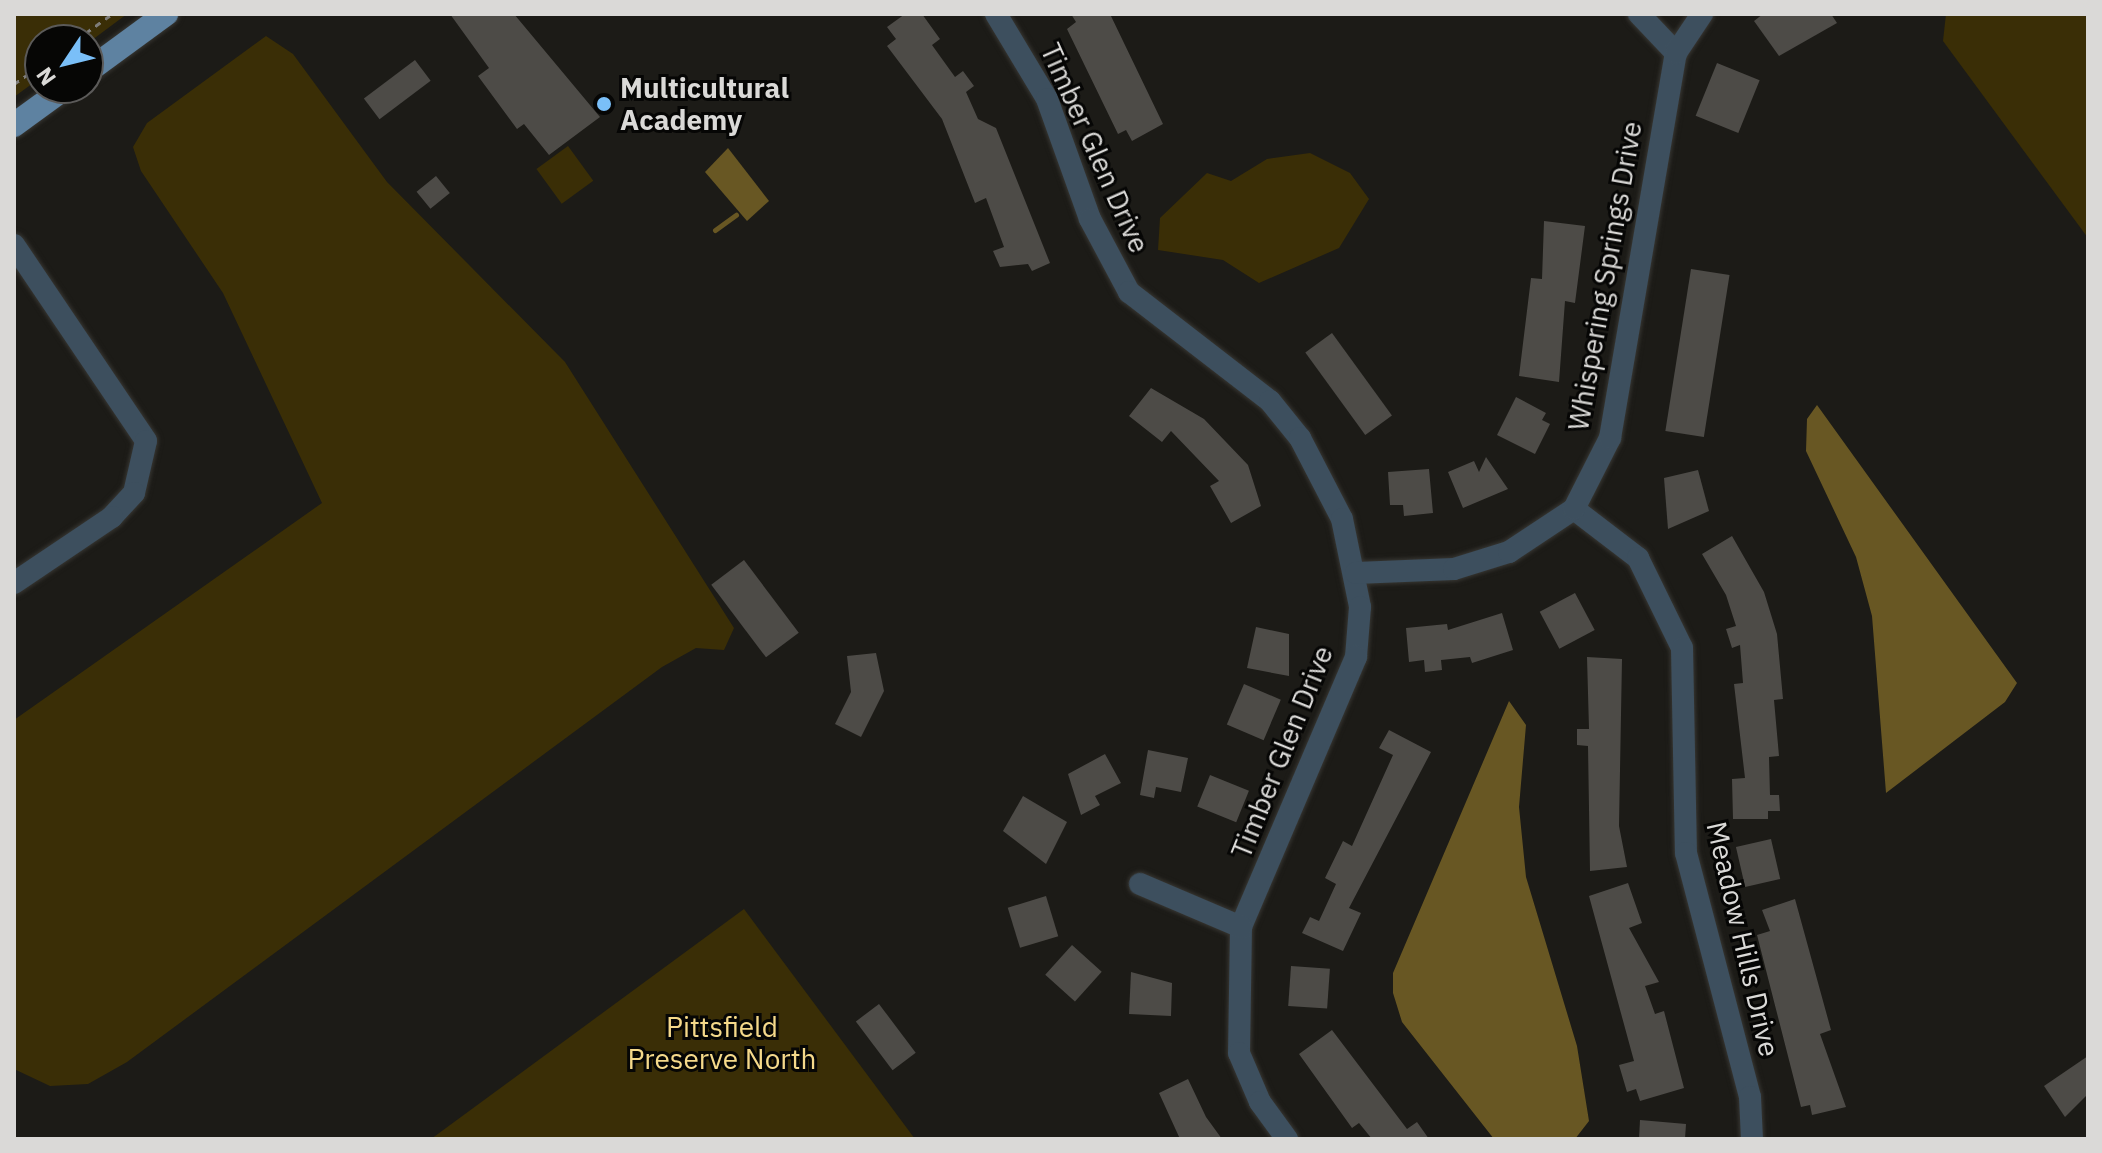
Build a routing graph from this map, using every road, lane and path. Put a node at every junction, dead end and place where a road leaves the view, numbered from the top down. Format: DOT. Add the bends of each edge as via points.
graph roads {
  1 [pos="166,14"];
  2 [pos="996,14"];
  3 [pos="1639,14"];
  4 [pos="1702,14"];
  5 [pos="1676,53"];
  6 [pos="104,59"];
  7 [pos="43,104"];
  8 [pos="14,125"];
  9 [pos="14,245"];
  10 [pos="1574,509"];
  11 [pos="1356,573"];
  12 [pos="14,583"];
  13 [pos="1140,884"];
  14 [pos="1241,927"];
  15 [pos="1287,1139"];
  16 [pos="1752,1139"];
  1 -- 6 [label="main road"];
  2 -- 11 [label="street, Timber Glen Drive" via="1047,99 1105,254 1129,292 1270,401 1300,438 1342,519"];
  3 -- 5 [label="street"];
  4 -- 5 [label="street, Whispering Springs Drive"];
  5 -- 10 [label="street, Whispering Springs Drive" via="1610,438"];
  7 -- 8 [label="main road"];
  9 -- 12 [label="street" via="146,441 134,493 112,517"];
  10 -- 11 [label="street, Whispering Springs Drive" via="1509,552 1454,569"];
  10 -- 16 [label="street, Meadow Hills Drive" via="1638,558 1680,638 1686,667 1686,853 1750,1097"];
  11 -- 14 [label="street, Timber Glen Drive" via="1356,657"];
  13 -- 14 [label="street"];
  14 -- 15 [label="street, Timber Glen Drive" via="1239,1053 1260,1102"];
}
